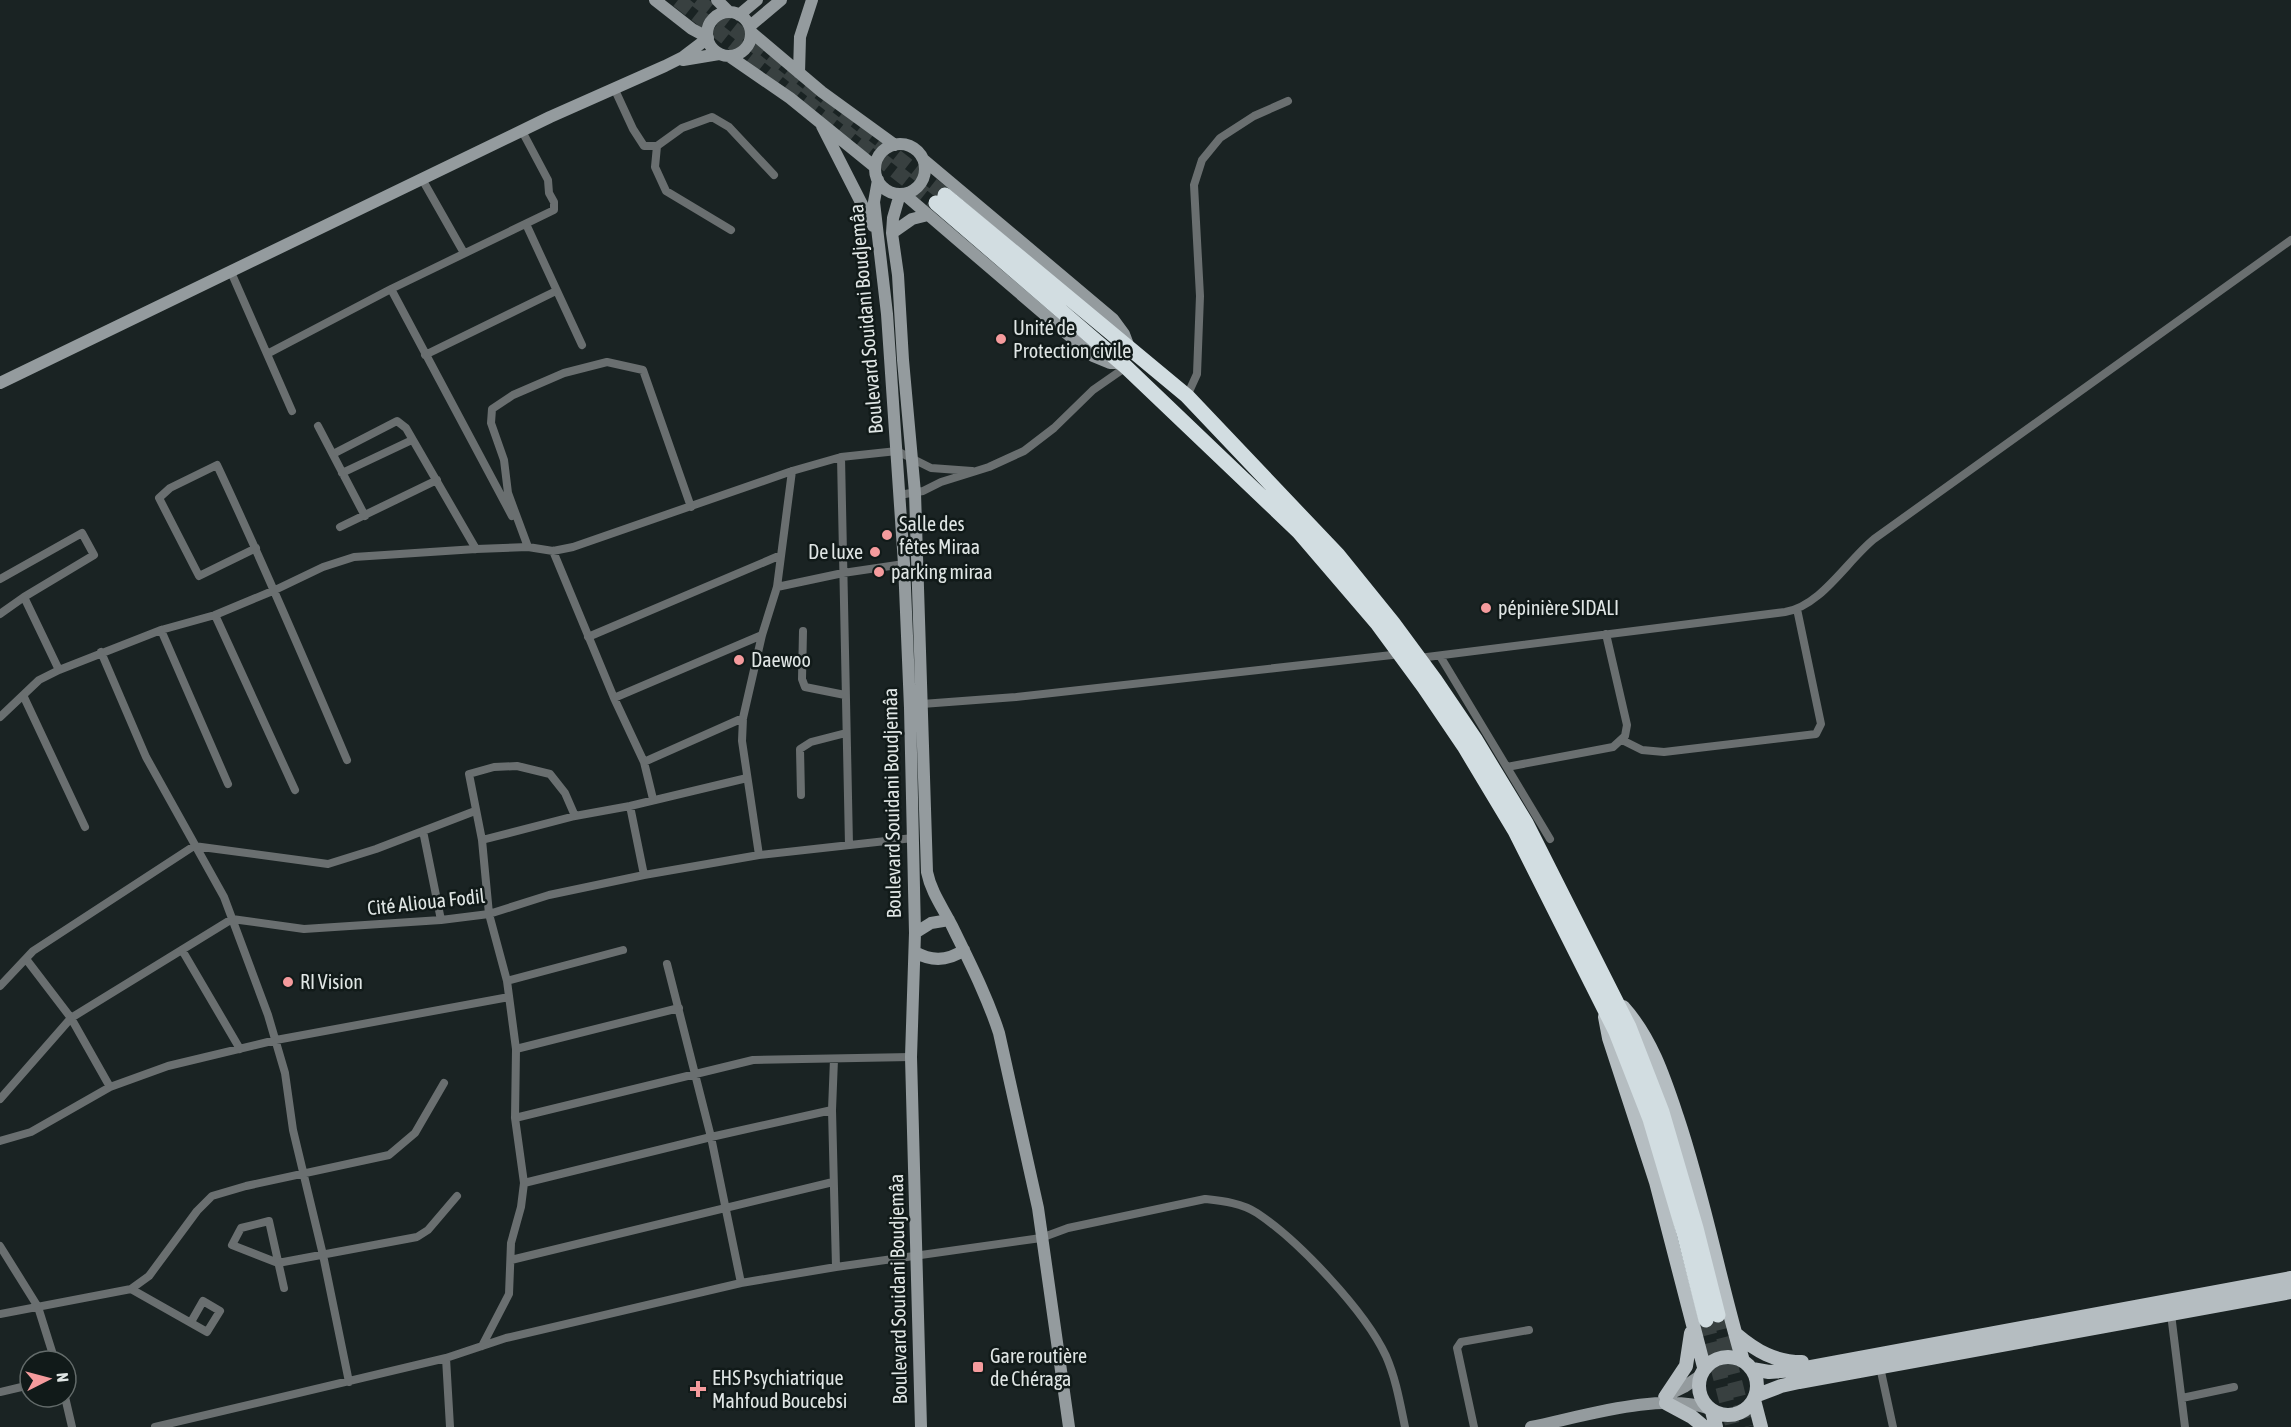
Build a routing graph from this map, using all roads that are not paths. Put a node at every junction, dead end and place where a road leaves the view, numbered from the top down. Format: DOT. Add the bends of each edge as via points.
graph roads {
  1 [pos="655,0"];
  2 [pos="717,0"];
  3 [pos="757,0"];
  4 [pos="781,0"];
  5 [pos="812,0"];
  6 [pos="734,13"];
  7 [pos="750,29"];
  8 [pos="708,38"];
  9 [pos="724,55"];
  10 [pos="665,66"];
  11 [pos="799,74"];
  12 [pos="615,90"];
  13 [pos="1288,101"];
  14 [pos="819,120"];
  15 [pos="522,131"];
  16 [pos="895,145"];
  17 [pos="657,146"];
  18 [pos="924,160"];
  19 [pos="877,173"];
  20 [pos="774,175"];
  21 [pos="422,179"];
  22 [pos="902,194"];
  23 [pos="936,204"];
  24 [pos="526,224"];
  25 [pos="731,230"];
  26 [pos="892,232"];
  27 [pos="878,237"];
  28 [pos="2291,240"];
  29 [pos="464,253"];
  30 [pos="231,272"];
  31 [pos="391,289"];
  32 [pos="556,291"];
  33 [pos="582,345"];
  34 [pos="267,354"];
  35 [pos="425,355"];
  36 [pos="1126,360"];
  37 [pos="0,383"];
  38 [pos="1187,396"];
  39 [pos="291,411"];
  40 [pos="318,426"];
  41 [pos="412,440"];
  42 [pos="897,451"];
  43 [pos="333,454"];
  44 [pos="842,457"];
  45 [pos="912,459"];
  46 [pos="792,471"];
  47 [pos="972,471"];
  48 [pos="342,473"];
  49 [pos="437,480"];
  50 [pos="915,493"];
  51 [pos="899,495"];
  52 [pos="691,507"];
  53 [pos="365,516"];
  54 [pos="340,526"];
  55 [pos="528,547"];
  56 [pos="256,548"];
  57 [pos="476,549"];
  58 [pos="553,551"];
  59 [pos="781,555"];
  60 [pos="904,564"];
  61 [pos="843,573"];
  62 [pos="0,579"];
  63 [pos="777,587"];
  64 [pos="275,590"];
  65 [pos="24,597"];
  66 [pos="1797,609"];
  67 [pos="0,614"];
  68 [pos="216,615"];
  69 [pos="160,630"];
  70 [pos="803,631"];
  71 [pos="1606,633"];
  72 [pos="762,635"];
  73 [pos="588,637"];
  74 [pos="101,652"];
  75 [pos="1401,654"];
  76 [pos="1440,656"];
  77 [pos="1419,658"];
  78 [pos="59,670"];
  79 [pos="23,695"];
  80 [pos="846,695"];
  81 [pos="614,698"];
  82 [pos="922,704"];
  83 [pos="0,717"];
  84 [pos="742,718"];
  85 [pos="846,733"];
  86 [pos="1622,740"];
  87 [pos="347,760"];
  88 [pos="644,762"];
  89 [pos="1507,766"];
  90 [pos="747,778"];
  91 [pos="228,784"];
  92 [pos="295,790"];
  93 [pos="801,795"];
  94 [pos="653,799"];
  95 [pos="630,806"];
  96 [pos="476,811"];
  97 [pos="575,816"];
  98 [pos="85,827"];
  99 [pos="423,831"];
  100 [pos="913,838"];
  101 [pos="482,840"];
  102 [pos="1550,840"];
  103 [pos="849,845"];
  104 [pos="194,846"];
  105 [pos="759,855"];
  106 [pos="644,875"];
  107 [pos="489,914"];
  108 [pos="232,919"];
  109 [pos="441,920"];
  110 [pos="949,920"];
  111 [pos="915,933"];
  112 [pos="182,950"];
  113 [pos="623,950"];
  114 [pos="964,950"];
  115 [pos="915,952"];
  116 [pos="26,958"];
  117 [pos="667,964"];
  118 [pos="507,981"];
  119 [pos="0,986"];
  120 [pos="509,997"];
  121 [pos="1609,1002"];
  122 [pos="679,1008"];
  123 [pos="71,1018"];
  124 [pos="276,1040"];
  125 [pos="240,1049"];
  126 [pos="516,1049"];
  127 [pos="911,1057"];
  128 [pos="834,1059"];
  129 [pos="695,1073"];
  130 [pos="444,1083"];
  131 [pos="110,1087"];
  132 [pos="0,1099"];
  133 [pos="832,1110"];
  134 [pos="515,1118"];
  135 [pos="711,1137"];
  136 [pos="0,1141"];
  137 [pos="302,1174"];
  138 [pos="833,1182"];
  139 [pos="524,1183"];
  140 [pos="457,1196"];
  141 [pos="726,1207"];
  142 [pos="1041,1238"];
  143 [pos="0,1246"];
  144 [pos="323,1255"];
  145 [pos="917,1256"];
  146 [pos="511,1260"];
  147 [pos="278,1263"];
  148 [pos="836,1267"];
  149 [pos="2291,1278"];
  150 [pos="741,1283"];
  151 [pos="284,1287"];
  152 [pos="131,1289"];
  153 [pos="2291,1292"];
  154 [pos="38,1307"];
  155 [pos="0,1314"];
  156 [pos="2170,1314"];
  157 [pos="1705,1320"];
  158 [pos="191,1322"];
  159 [pos="1529,1330"];
  160 [pos="1736,1334"];
  161 [pos="482,1346"];
  162 [pos="51,1349"];
  163 [pos="446,1358"];
  164 [pos="1834,1362"];
  165 [pos="1747,1365"];
  166 [pos="1880,1367"];
  167 [pos="1702,1371"];
  168 [pos="349,1382"];
  169 [pos="2234,1387"];
  170 [pos="18,1388"];
  171 [pos="0,1392"];
  172 [pos="1754,1398"];
  173 [pos="2182,1398"];
  174 [pos="1666,1400"];
  175 [pos="68,1409"];
  176 [pos="1711,1410"];
  177 [pos="72,1427"];
  178 [pos="154,1427"];
  179 [pos="450,1427"];
  180 [pos="921,1427"];
  181 [pos="1069,1427"];
  182 [pos="1405,1427"];
  183 [pos="1474,1427"];
  184 [pos="1531,1427"];
  185 [pos="1704,1427"];
  186 [pos="1716,1427"];
  187 [pos="1761,1427"];
  188 [pos="1893,1427"];
  189 [pos="2185,1427"];
  1 -- 8 [label="main road"];
  2 -- 6 [label="main road"];
  3 -- 6 [label="main road"];
  4 -- 7 [label="main road"];
  5 -- 11 [label="main road" via="800,37"];
  6 -- 7 [label="main road"];
  6 -- 8 [label="main road" via="719,15 711,22"];
  7 -- 9 [label="main road" via="747,47 739,54"];
  7 -- 11 [label="main road"];
  8 -- 9 [label="main road" via="710,45"];
  8 -- 10 [label="main road"];
  9 -- 10 [label="main road" via="696,57"];
  9 -- 14 [label="main road"];
  10 -- 12 [label="main road"];
  11 -- 16 [label="main road"];
  12 -- 15 [label="main road"];
  12 -- 17 [label="street" via="644,146"];
  13 -- 38 [label="street" via="1254,116 1220,138 1202,160 1194,185 1200,296 1197,375"];
  14 -- 19 [label="main road"];
  14 -- 27 [label="main road"];
  15 -- 21 [label="main road"];
  15 -- 24 [label="street" via="548,180 554,202 554,210"];
  16 -- 18 [label="main road" via="915,149"];
  16 -- 19 [label="main road" via="880,155"];
  17 -- 20 [label="street" via="682,129 712,117 729,127"];
  17 -- 25 [label="street" via="655,167 666,191"];
  18 -- 22 [label="main road" via="925,173 920,185"];
  18 -- 36 [label="main road" via="1113,319 1124,334"];
  19 -- 22 [label="main road" via="885,189"];
  19 -- 27 [label="main road, Boulevard Souidani Boudjemâa" via="874,196"];
  21 -- 29 [label="street"];
  21 -- 30 [label="main road"];
  22 -- 23 [label="main road"];
  22 -- 26 [label="main road, Boulevard Souidani Boudjemâa"];
  23 -- 26 [label="main road"];
  23 -- 36 [label="highway"];
  24 -- 29 [label="street"];
  24 -- 32 [label="street"];
  26 -- 45 [label="main road, Boulevard Souidani Boudjemâa"];
  27 -- 42 [label="main road, Boulevard Souidani Boudjemâa"];
  28 -- 66 [label="street" via="1874,539 1818,596"];
  29 -- 31 [label="street"];
  30 -- 34 [label="street"];
  30 -- 37 [label="main road"];
  31 -- 34 [label="street"];
  31 -- 35 [label="street"];
  32 -- 33 [label="street"];
  32 -- 35 [label="street"];
  34 -- 39 [label="street"];
  35 -- 55 [label="street"];
  36 -- 38 [label="highway"];
  36 -- 47 [label="street" via="1032,446 1007,460"];
  36 -- 75 [label="highway" via="1299,532"];
  38 -- 77 [label="highway" via="1338,555"];
  40 -- 43 [label="street"];
  41 -- 43 [label="street" via="397,421"];
  41 -- 48 [label="street"];
  41 -- 49 [label="street"];
  42 -- 44 [label="street"];
  42 -- 45 [label="street"];
  42 -- 51 [label="main road, Boulevard Souidani Boudjemâa"];
  43 -- 48 [label="street"];
  44 -- 46 [label="street"];
  44 -- 61 [label="street"];
  45 -- 47 [label="street" via="938,469"];
  45 -- 50 [label="main road, Boulevard Souidani Boudjemâa"];
  46 -- 52 [label="street"];
  46 -- 59 [label="street"];
  47 -- 50 [label="street"];
  48 -- 53 [label="street"];
  49 -- 53 [label="street"];
  49 -- 57 [label="street"];
  50 -- 51 [label="street"];
  50 -- 82 [label="main road, Boulevard Souidani Boudjemâa"];
  51 -- 60 [label="main road, Boulevard Souidani Boudjemâa"];
  52 -- 55 [label="street" via="643,369 607,362 564,373 513,394 492,409 491,423 504,460 508,493"];
  52 -- 58 [label="street"];
  53 -- 54 [label="street"];
  55 -- 57 [label="street"];
  55 -- 58 [label="street"];
  56 -- 56 [label="street" via="217,465 170,488 159,498 199,576"];
  56 -- 64 [label="street"];
  57 -- 64 [label="street" via="354,557"];
  58 -- 73 [label="street"];
  59 -- 63 [label="street"];
  59 -- 73 [label="street"];
  60 -- 61 [label="street"];
  60 -- 100 [label="main road, Boulevard Souidani Boudjemâa"];
  61 -- 63 [label="street"];
  61 -- 80 [label="street"];
  62 -- 65 [label="street" via="82,533 94,555"];
  63 -- 72 [label="street"];
  64 -- 68 [label="street"];
  64 -- 87 [label="street"];
  65 -- 67 [label="street"];
  65 -- 78 [label="street"];
  66 -- 71 [label="street"];
  66 -- 86 [label="street" via="1821,724 1816,734 1664,752 1642,750"];
  68 -- 69 [label="street"];
  68 -- 92 [label="street"];
  69 -- 74 [label="street"];
  69 -- 91 [label="street"];
  70 -- 80 [label="street" via="805,687"];
  71 -- 76 [label="street"];
  71 -- 86 [label="street" via="1627,725"];
  72 -- 81 [label="street"];
  72 -- 84 [label="street"];
  73 -- 81 [label="street"];
  74 -- 78 [label="street"];
  74 -- 104 [label="street" via="146,757"];
  75 -- 82 [label="street"];
  75 -- 121 [label="highway" via="1505,814"];
  76 -- 77 [label="street"];
  76 -- 89 [label="street"];
  77 -- 121 [label="highway" via="1526,823"];
  78 -- 79 [label="street" via="39,680"];
  79 -- 83 [label="street"];
  79 -- 98 [label="street"];
  80 -- 85 [label="street"];
  81 -- 88 [label="street"];
  82 -- 110 [label="main road, Boulevard Souidani Boudjemâa" via="927,872"];
  84 -- 88 [label="street"];
  84 -- 90 [label="street"];
  85 -- 93 [label="street" via="800,749"];
  85 -- 103 [label="street"];
  86 -- 89 [label="street" via="1613,747"];
  88 -- 94 [label="street"];
  89 -- 102 [label="street"];
  90 -- 94 [label="street"];
  90 -- 105 [label="street"];
  94 -- 95 [label="street"];
  95 -- 97 [label="street"];
  95 -- 106 [label="street"];
  96 -- 97 [label="street" via="469,774 517,766 550,774 565,793"];
  96 -- 99 [label="street"];
  96 -- 101 [label="street"];
  97 -- 101 [label="street"];
  99 -- 104 [label="street" via="328,864"];
  99 -- 109 [label="street"];
  100 -- 103 [label="street, Cité Alioua Fodil"];
  100 -- 111 [label="main road, Boulevard Souidani Boudjemâa"];
  101 -- 107 [label="street"];
  103 -- 105 [label="street, Cité Alioua Fodil"];
  104 -- 108 [label="street" via="224,897"];
  104 -- 116 [label="street"];
  105 -- 106 [label="street, Cité Alioua Fodil"];
  106 -- 107 [label="street, Cité Alioua Fodil" via="549,895"];
  107 -- 109 [label="street, Cité Alioua Fodil"];
  107 -- 118 [label="street"];
  108 -- 109 [label="street, Cité Alioua Fodil" via="304,928"];
  108 -- 112 [label="street"];
  108 -- 124 [label="street"];
  110 -- 111 [label="main road" via="931,923"];
  110 -- 114 [label="main road"];
  111 -- 115 [label="main road, Boulevard Souidani Boudjemâa"];
  112 -- 123 [label="street"];
  112 -- 125 [label="street"];
  113 -- 118 [label="street"];
  114 -- 115 [label="main road" via="944,959"];
  114 -- 142 [label="main road" via="999,1033 1038,1208"];
  115 -- 127 [label="main road, Boulevard Souidani Boudjemâa"];
  116 -- 119 [label="street"];
  116 -- 123 [label="street"];
  117 -- 122 [label="street"];
  118 -- 120 [label="street"];
  120 -- 124 [label="street"];
  120 -- 126 [label="street"];
  121 -- 157 [label="highway" via="1650,1119"];
  121 -- 160 [label="main road" via="1644,1035 1671,1098"];
  122 -- 126 [label="street"];
  122 -- 129 [label="street"];
  123 -- 131 [label="street"];
  123 -- 132 [label="street"];
  124 -- 125 [label="street"];
  124 -- 137 [label="street"];
  125 -- 131 [label="street" via="168,1066"];
  126 -- 134 [label="street"];
  127 -- 128 [label="street"];
  127 -- 145 [label="main road, Boulevard Souidani Boudjemâa"];
  128 -- 129 [label="street" via="753,1060"];
  128 -- 133 [label="street"];
  129 -- 134 [label="street"];
  129 -- 135 [label="street"];
  130 -- 137 [label="street" via="415,1133 390,1155"];
  131 -- 136 [label="street" via="31,1132"];
  133 -- 135 [label="street"];
  133 -- 138 [label="street"];
  134 -- 139 [label="street"];
  135 -- 139 [label="street"];
  135 -- 141 [label="street"];
  137 -- 144 [label="street"];
  137 -- 152 [label="street" via="212,1196 196,1211 149,1276"];
  138 -- 141 [label="street"];
  138 -- 148 [label="street"];
  139 -- 146 [label="street"];
  140 -- 144 [label="street" via="417,1237"];
  141 -- 146 [label="street"];
  141 -- 150 [label="street"];
  142 -- 145 [label="street"];
  142 -- 181 [label="main road"];
  142 -- 182 [label="street" via="1068,1228 1205,1199 1228,1201 1256,1213 1301,1249 1365,1322 1386,1356"];
  143 -- 154 [label="street"];
  144 -- 147 [label="street"];
  144 -- 168 [label="street"];
  145 -- 148 [label="street"];
  145 -- 180 [label="main road, Boulevard Souidani Boudjemâa"];
  146 -- 161 [label="street" via="509,1294"];
  147 -- 147 [label="street" via="232,1245 241,1228 269,1221"];
  147 -- 151 [label="street"];
  148 -- 150 [label="street"];
  149 -- 164 [label="main road"];
  150 -- 161 [label="street"];
  152 -- 154 [label="street"];
  152 -- 158 [label="street"];
  153 -- 156 [label="main road"];
  154 -- 155 [label="street"];
  154 -- 162 [label="street"];
  156 -- 166 [label="main road"];
  156 -- 173 [label="street"];
  157 -- 167 [label="main road"];
  157 -- 174 [label="main road" via="1686,1366"];
  159 -- 183 [label="street" via="1461,1342 1458,1348"];
  160 -- 164 [label="main road" via="1757,1351 1778,1360"];
  160 -- 165 [label="main road"];
  161 -- 163 [label="street"];
  163 -- 168 [label="street"];
  163 -- 179 [label="street"];
  164 -- 165 [label="main road" via="1778,1372"];
  165 -- 167 [label="main road" via="1735,1357 1718,1358"];
  165 -- 172 [label="main road" via="1757,1385"];
  166 -- 172 [label="main road" via="1790,1384"];
  166 -- 188 [label="street"];
  167 -- 174 [label="main road"];
  167 -- 176 [label="main road" via="1700,1390"];
  168 -- 178 [label="street"];
  169 -- 173 [label="street"];
  170 -- 171 [label="street"];
  172 -- 176 [label="main road" via="1740,1413"];
  172 -- 187 [label="main road"];
  173 -- 189 [label="street"];
  174 -- 176 [label="main road"];
  174 -- 184 [label="main road"];
  174 -- 185 [label="main road"];
  175 -- 177 [label="street"];
  176 -- 186 [label="main road"];
}
